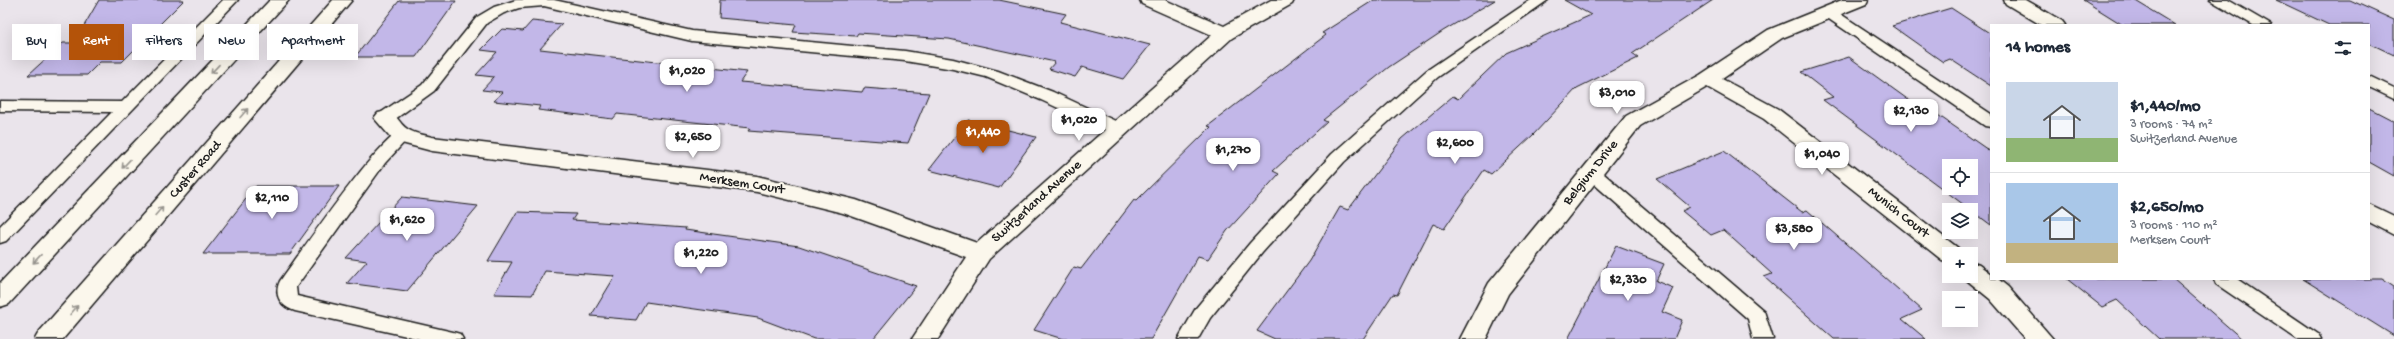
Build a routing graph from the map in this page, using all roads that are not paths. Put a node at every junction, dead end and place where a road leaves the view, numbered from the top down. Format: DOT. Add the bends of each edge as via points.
graph roads {
  1 [pos="231,0"];
  2 [pos="280,0"];
  3 [pos="343,0"];
  4 [pos="1149,0"];
  5 [pos="1285,0"];
  6 [pos="1541,0"];
  7 [pos="1859,0"];
  8 [pos="2013,0"];
  9 [pos="2217,0"];
  10 [pos="1828,12"];
  11 [pos="2053,24"];
  12 [pos="2262,24"];
  13 [pos="1225,34"];
  14 [pos="1707,79"];
  15 [pos="2370,82"];
  16 [pos="2394,94"];
  17 [pos="0,106"];
  18 [pos="127,107"];
  19 [pos="385,118"];
  20 [pos="1990,121"];
  21 [pos="1118,129"];
  22 [pos="402,136"];
  23 [pos="1591,172"];
  24 [pos="2370,213"];
  25 [pos="2394,227"];
  26 [pos="0,238"];
  27 [pos="1942,248"];
  28 [pos="981,253"];
  29 [pos="1978,276"];
  30 [pos="2224,280"];
  31 [pos="0,298"];
  32 [pos="48,339"];
  33 [pos="453,339"];
  34 [pos="925,339"];
  35 [pos="1188,339"];
  36 [pos="1473,339"];
  37 [pos="1763,339"];
  38 [pos="2040,339"];
  39 [pos="2311,339"];
  1 -- 18 [label="lane"];
  2 -- 31 [label="street, one-way"];
  32 -- 3 [label="street, Custer Road, one-way"];
  4 -- 13 [label="street"];
  5 -- 13 [label="street, Switzerland Avenue"];
  6 -- 35 [label="lane" via="1432,74 1338,158 1203,313"];
  7 -- 10 [label="street, Belgium Drive"];
  8 -- 11 [label="street"];
  9 -- 12 [label="lane"];
  10 -- 14 [label="street, Belgium Drive" via="1775,34"];
  10 -- 20 [label="lane"];
  13 -- 21 [label="street, Switzerland Avenue"];
  14 -- 23 [label="street, Belgium Drive" via="1634,121"];
  14 -- 27 [label="street, Munich Court" via="1771,114"];
  15 -- 16 [label="lane"];
  17 -- 18 [label="lane"];
  18 -- 26 [label="lane"];
  19 -- 21 [label="lane" via="428,88 482,20 518,4 544,2 692,36 905,56 953,64 992,74 1033,90"];
  19 -- 22 [label="street"];
  21 -- 28 [label="street, Switzerland Avenue"];
  22 -- 28 [label="street, Merksem Court" via="432,144 757,184 848,206"];
  22 -- 33 [label="lane" via="379,160 287,286 288,299 295,304"];
  23 -- 36 [label="street, Belgium Drive" via="1498,289"];
  23 -- 37 [label="lane" via="1757,316"];
  24 -- 25 [label="street"];
  28 -- 34 [label="street, Switzerland Avenue"];
  29 -- 38 [label="street" via="1999,293"];
  30 -- 39 [label="lane"];
}
